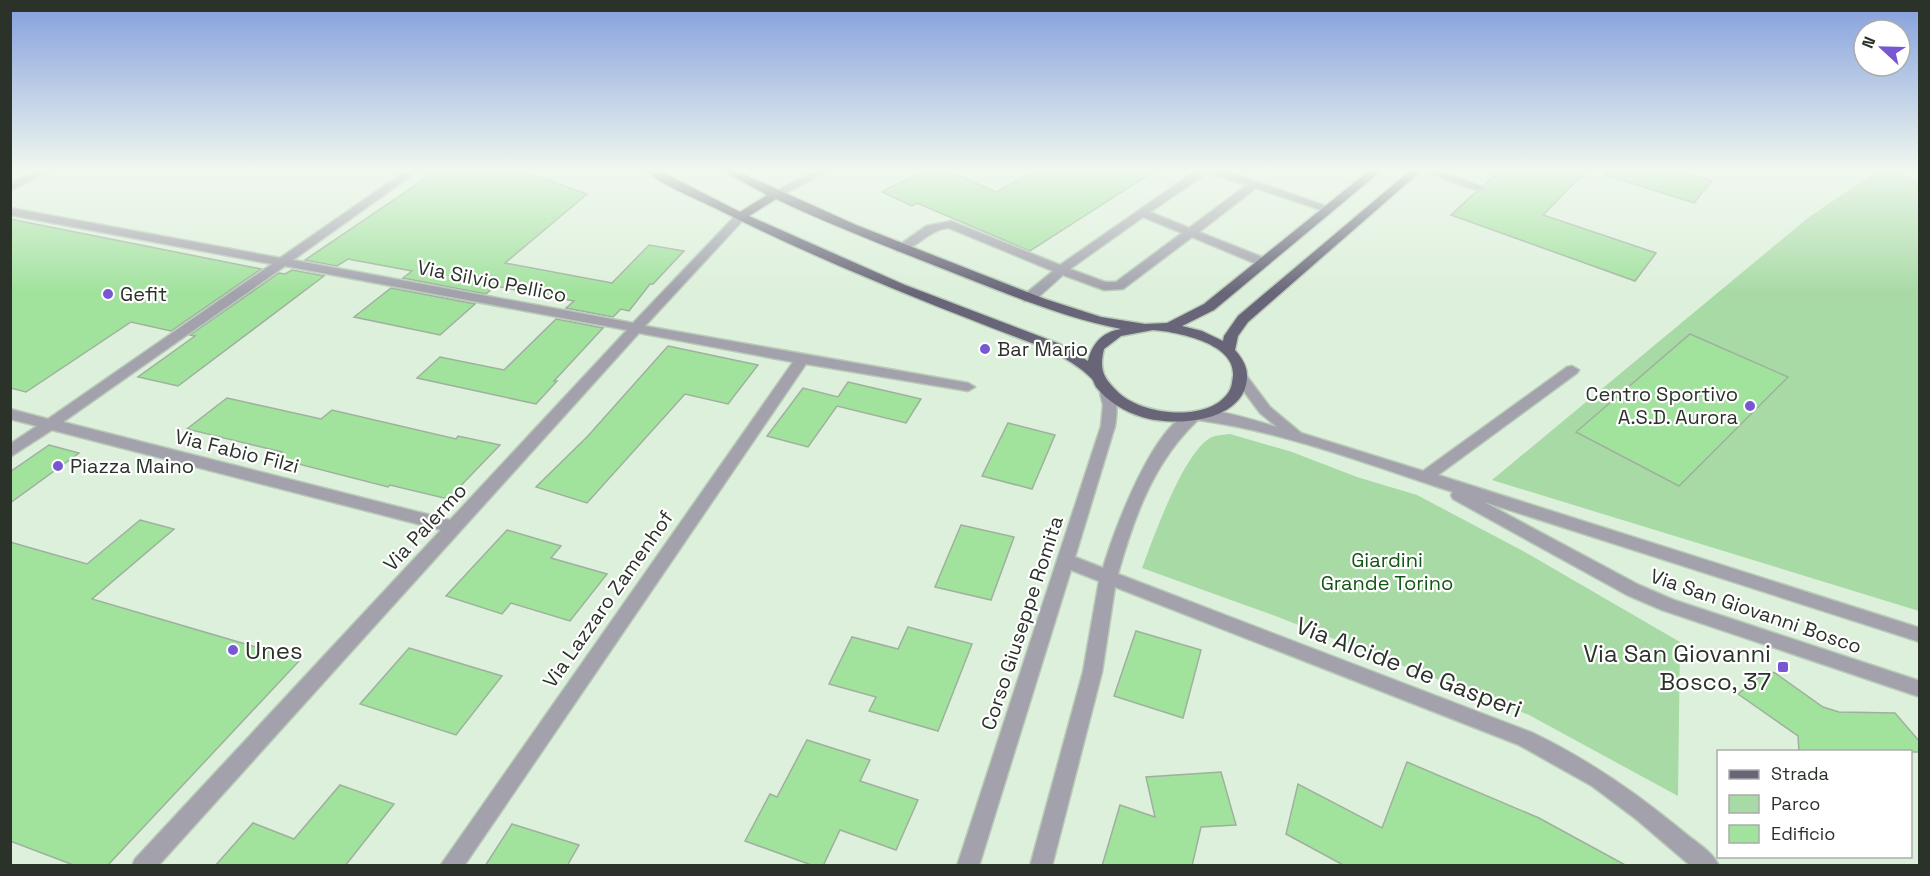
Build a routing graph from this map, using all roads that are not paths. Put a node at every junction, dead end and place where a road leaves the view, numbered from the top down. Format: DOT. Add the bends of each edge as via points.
graph roads {
  1 [pos="10,211"];
  2 [pos="355,211"];
  3 [pos="728,211"];
  4 [pos="750,211"];
  5 [pos="815,211"];
  6 [pos="1219,211"];
  7 [pos="1326,211"];
  8 [pos="1369,211"];
  9 [pos="1141,212"];
  10 [pos="740,217"];
  11 [pos="1190,232"];
  12 [pos="901,248"];
  13 [pos="281,262"];
  14 [pos="1263,262"];
  15 [pos="1060,270"];
  16 [pos="1029,298"];
  17 [pos="1142,327"];
  18 [pos="1170,327"];
  19 [pos="636,328"];
  20 [pos="1228,352"];
  21 [pos="802,359"];
  22 [pos="1572,370"];
  23 [pos="1095,375"];
  24 [pos="1241,378"];
  25 [pos="968,387"];
  26 [pos="1107,393"];
  27 [pos="10,414"];
  28 [pos="1196,416"];
  29 [pos="49,425"];
  30 [pos="1319,443"];
  31 [pos="10,452"];
  32 [pos="1425,477"];
  33 [pos="454,527"];
  34 [pos="1066,561"];
  35 [pos="1109,577"];
  36 [pos="1920,635"];
  37 [pos="1920,689"];
  38 [pos="143,866"];
  39 [pos="451,866"];
  40 [pos="968,866"];
  41 [pos="1041,866"];
  42 [pos="1708,866"];
  1 -- 13 [label="street, Via Silvio Pellico"];
  2 -- 13 [label="street"];
  3 -- 10 [label="main road"];
  4 -- 10 [label="main road"];
  5 -- 12 [label="main road"];
  6 -- 11 [label="street"];
  7 -- 14 [label="main road"];
  8 -- 20 [label="main road" via="1243,319 1231,336"];
  9 -- 11 [label="street"];
  9 -- 15 [label="street"];
  10 -- 19 [label="street, Via Palermo"];
  10 -- 23 [label="main road" via="880,280 1055,347"];
  11 -- 14 [label="street"];
  11 -- 15 [label="street" via="1119,286 1104,286"];
  12 -- 15 [label="street" via="927,230 941,224 951,225"];
  12 -- 16 [label="main road"];
  13 -- 19 [label="street, Via Silvio Pellico"];
  13 -- 29 [label="street"];
  14 -- 18 [label="main road" via="1209,307"];
  15 -- 16 [label="street"];
  16 -- 17 [label="main road" via="1095,321"];
  17 -- 18 [label="main road"];
  17 -- 23 [label="main road" via="1106,341 1095,356"];
  18 -- 20 [label="main road" via="1203,336"];
  19 -- 21 [label="street, Via Silvio Pellico"];
  19 -- 33 [label="street, Via Palermo"];
  20 -- 24 [label="main road"];
  21 -- 25 [label="street, Via Silvio Pellico"];
  21 -- 39 [label="street, Via Lazzaro Zamenhof"];
  22 -- 32 [label="street"];
  23 -- 26 [label="main road"];
  24 -- 28 [label="main road" via="1238,391 1228,402"];
  24 -- 30 [label="street" via="1277,420 1296,434"];
  26 -- 28 [label="main road" via="1142,412"];
  26 -- 34 [label="street, Corso Giuseppe Romita" via="1108,426"];
  27 -- 29 [label="street, Via Fabio Filzi"];
  28 -- 30 [label="street" via="1228,419"];
  28 -- 35 [label="street" via="1173,437 1140,487"];
  29 -- 31 [label="street"];
  29 -- 33 [label="street, Via Fabio Filzi"];
  30 -- 32 [label="street, Via San Giovanni Bosco"];
  32 -- 36 [label="street, Via San Giovanni Bosco"];
  32 -- 37 [label="street, Via San Giovanni Bosco" via="1649,597"];
  33 -- 38 [label="street, Via Palermo"];
  34 -- 35 [label="street, Via Alcide de Gasperi"];
  34 -- 40 [label="street, Corso Giuseppe Romita"];
  35 -- 41 [label="street" via="1099,644"];
  35 -- 42 [label="street, Via Alcide de Gasperi" via="1526,739 1610,787"];
}
